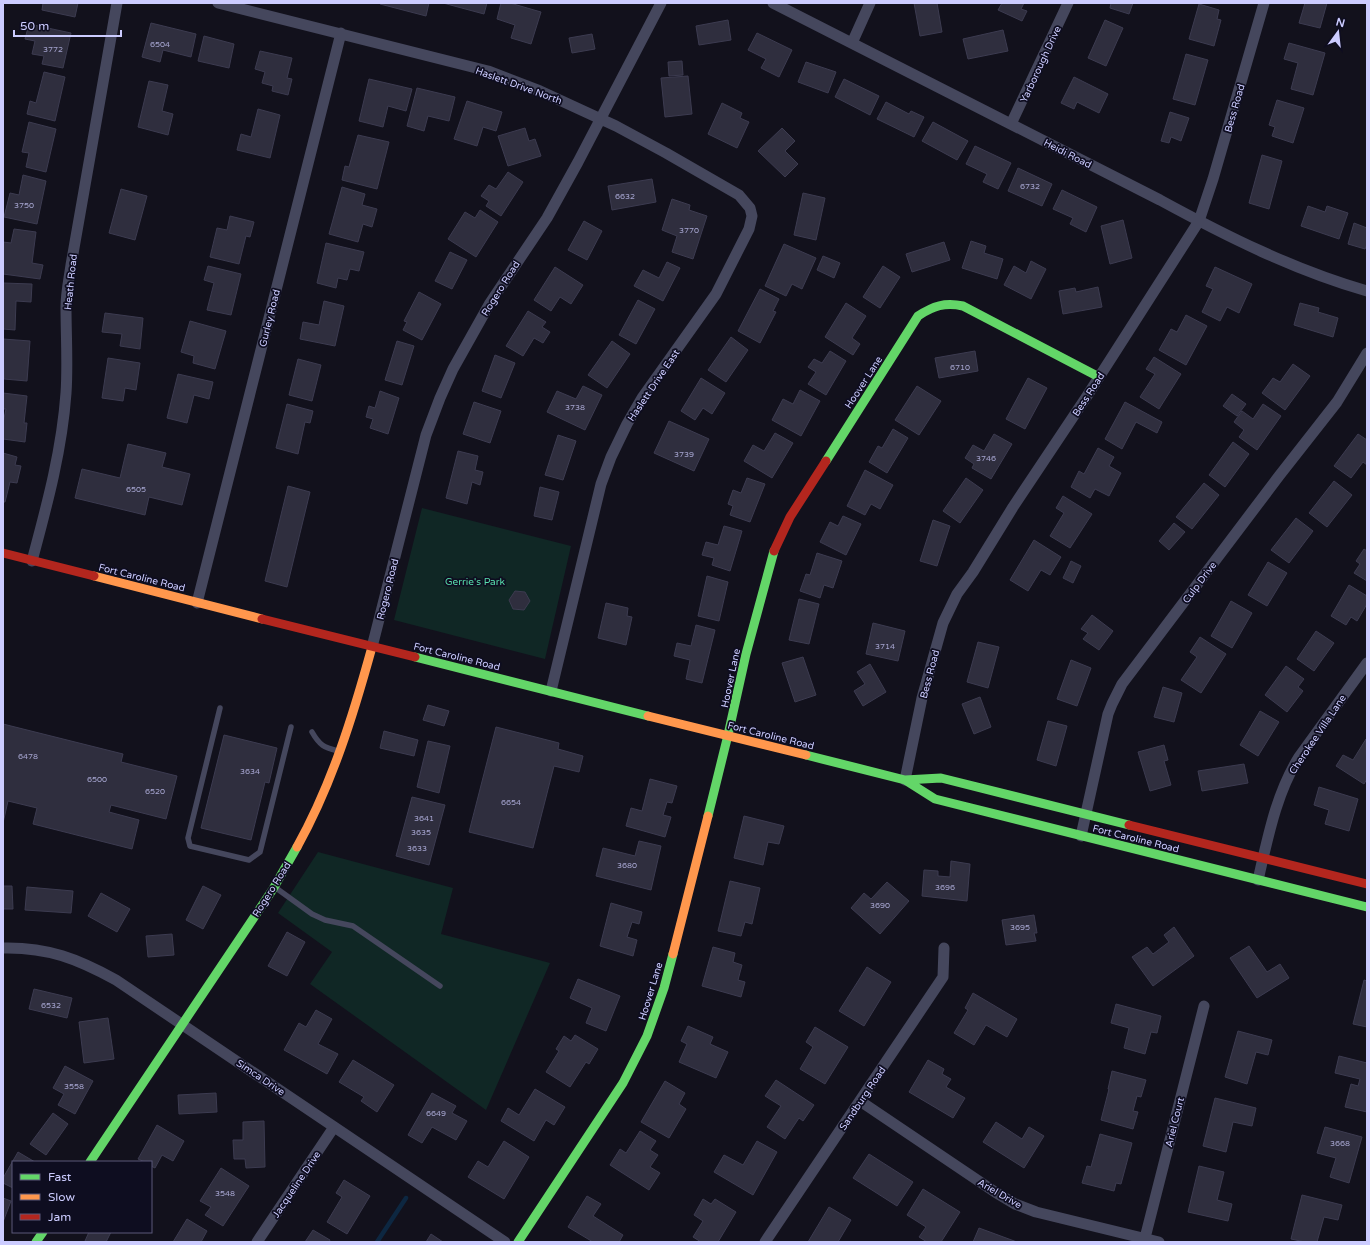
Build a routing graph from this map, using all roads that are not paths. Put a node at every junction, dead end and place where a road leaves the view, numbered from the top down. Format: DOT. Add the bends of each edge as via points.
graph roads {
  1 [pos="117,3"];
  2 [pos="218,3"];
  3 [pos="661,3"];
  4 [pos="773,3"];
  5 [pos="870,3"];
  6 [pos="1068,3"];
  7 [pos="1264,3"];
  8 [pos="341,33"];
  9 [pos="852,43"];
  10 [pos="600,119"];
  11 [pos="1011,124"];
  12 [pos="750,208"];
  13 [pos="1199,221"];
  14 [pos="1367,290"];
  15 [pos="1367,352"];
  16 [pos="1099,377"];
  17 [pos="3,553"];
  18 [pos="32,561"];
  19 [pos="197,603"];
  20 [pos="372,647"];
  21 [pos="1367,663"];
  22 [pos="551,691"];
  23 [pos="220,708"];
  24 [pos="291,727"];
  25 [pos="312,732"];
  26 [pos="728,735"];
  27 [pos="340,752"];
  28 [pos="905,780"];
  29 [pos="1086,814"];
  30 [pos="1081,836"];
  31 [pos="1263,858"];
  32 [pos="1258,880"];
  33 [pos="1367,884"];
  34 [pos="274,887"];
  35 [pos="1367,907"];
  36 [pos="3,948"];
  37 [pos="944,948"];
  38 [pos="440,986"];
  39 [pos="1204,1006"];
  40 [pos="182,1025"];
  41 [pos="860,1101"];
  42 [pos="334,1127"];
  43 [pos="91,1161"];
  44 [pos="42,1233"];
  45 [pos="1145,1238"];
  46 [pos="36,1242"];
  47 [pos="257,1242"];
  48 [pos="505,1242"];
  49 [pos="518,1242"];
  50 [pos="765,1242"];
  51 [pos="1160,1242"];
  1 -- 18 [label="street, Heath Road" via="70,265 66,306 66,394 62,430 56,469"];
  2 -- 8 [label="street, Haslett Drive North"];
  3 -- 10 [label="street, Rogero Road"];
  4 -- 9 [label="street, Heidi Road"];
  5 -- 9 [label="street"];
  6 -- 11 [label="street, Yarborough Drive"];
  7 -- 13 [label="street, Bess Road"];
  8 -- 10 [label="street, Haslett Drive North" via="488,71 540,91"];
  8 -- 19 [label="street, Gurley Road"];
  9 -- 11 [label="street, Heidi Road"];
  10 -- 12 [label="street, Haslett Drive North" via="666,153 738,195"];
  10 -- 20 [label="street, Rogero Road" via="547,218 490,303 453,369 440,398 426,434"];
  11 -- 13 [label="street, Heidi Road"];
  12 -- 22 [label="street, Haslett Drive East" via="752,216 749,229 716,294 642,398 611,456 601,484"];
  13 -- 14 [label="street, Heidi Road" via="1275,258"];
  13 -- 16 [label="street, Bess Road"];
  15 -- 29 [label="street, Culp Drive" via="1337,402 1122,684 1108,714"];
  16 -- 26 [label="street, Hoover Lane" via="963,306 954,303 938,304 918,316 783,529 774,551 746,654"];
  16 -- 28 [label="street, Bess Road" via="952,604 943,623 922,698"];
  17 -- 18 [label="street, Fort Caroline Road"];
  18 -- 19 [label="street, Fort Caroline Road"];
  19 -- 20 [label="street, Fort Caroline Road"];
  20 -- 22 [label="street, Fort Caroline Road"];
  20 -- 27 [label="street, Rogero Road"];
  21 -- 31 [label="street, Cherokee Villa Lane" via="1291,769 1278,800"];
  22 -- 26 [label="street, Fort Caroline Road"];
  23 -- 24 [label="lane" via="188,838 190,846 249,860 260,852"];
  25 -- 27 [label="lane" via="318,743"];
  26 -- 28 [label="street, Fort Caroline Road"];
  26 -- 49 [label="street, Hoover Lane" via="664,988 647,1036 623,1083"];
  27 -- 34 [label="street, Rogero Road" via="317,809"];
  28 -- 29 [label="street, Fort Caroline Road" via="941,778"];
  28 -- 30 [label="street, Fort Caroline Road" via="935,799"];
  29 -- 30 [label="street, Culp Drive"];
  29 -- 31 [label="street, Fort Caroline Road"];
  30 -- 32 [label="street, Fort Caroline Road"];
  31 -- 32 [label="street, Cherokee Villa Lane"];
  31 -- 33 [label="street, Fort Caroline Road"];
  32 -- 35 [label="street, Fort Caroline Road"];
  34 -- 38 [label="lane" via="312,914 325,920 353,926"];
  34 -- 40 [label="street, Rogero Road"];
  36 -- 40 [label="street, Simca Drive" via="49,952 71,958 116,980"];
  37 -- 41 [label="street, Sandburg Road" via="943,977"];
  39 -- 45 [label="street, Ariel Court"];
  40 -- 42 [label="street, Simca Drive"];
  40 -- 43 [label="street, Rogero Road"];
  41 -- 45 [label="street, Ariel Drive" via="1015,1204 1036,1212"];
  41 -- 50 [label="street, Sandburg Road"];
  42 -- 47 [label="street, Jacqueline Drive"];
  42 -- 48 [label="street, Simca Drive"];
  44 -- 46 [label="street"];
  45 -- 51 [label="street, Ariel Drive"];
}
